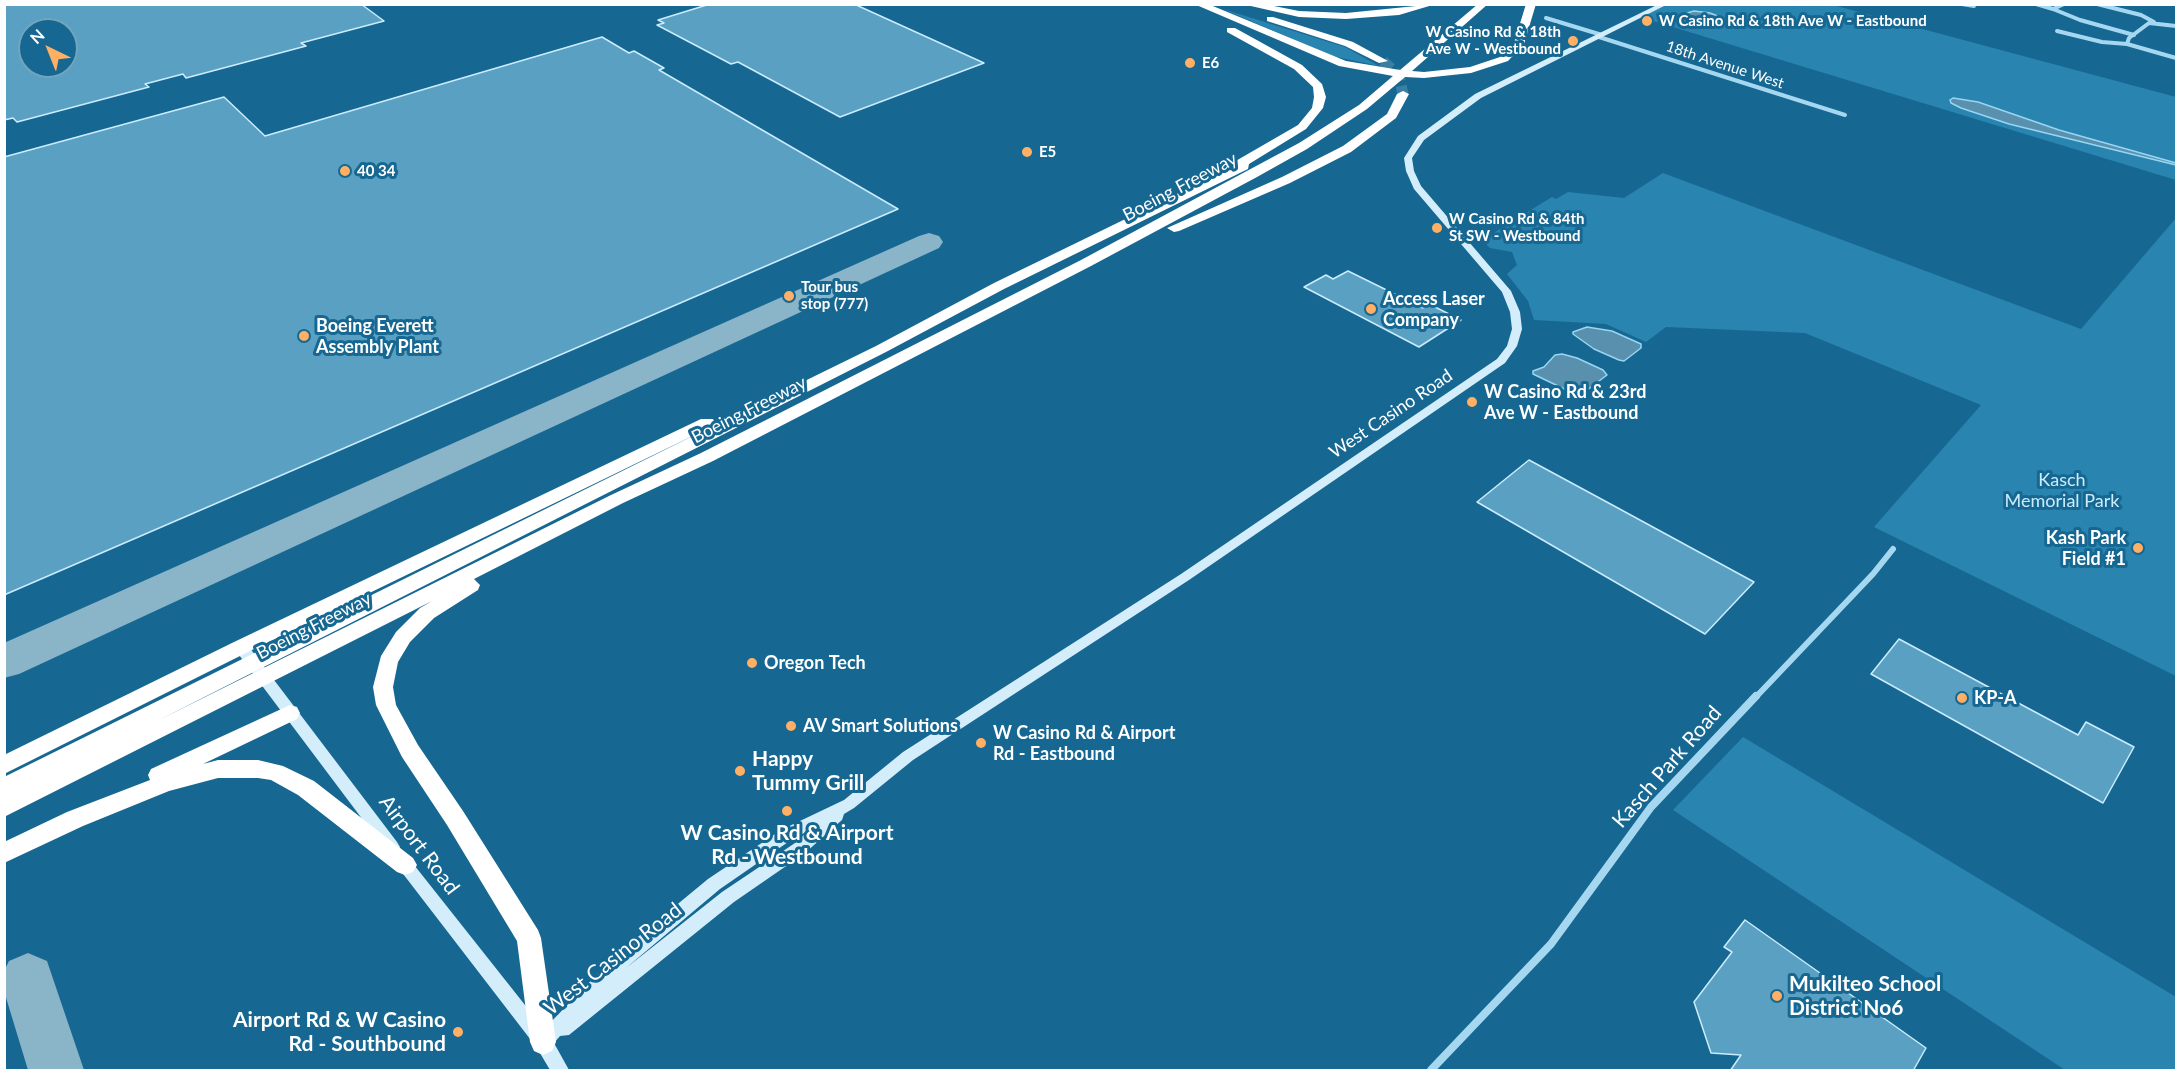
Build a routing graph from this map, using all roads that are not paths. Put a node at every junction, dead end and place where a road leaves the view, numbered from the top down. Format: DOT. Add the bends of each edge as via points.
graph roads {
  1 [pos="1227,4"];
  2 [pos="1246,4"];
  3 [pos="1432,4"];
  4 [pos="1470,4"];
  5 [pos="1484,4"];
  6 [pos="1531,4"];
  7 [pos="1665,4"];
  8 [pos="1962,4"];
  9 [pos="1974,4"];
  10 [pos="2036,4"];
  11 [pos="2064,4"];
  12 [pos="2097,4"];
  13 [pos="1192,6"];
  14 [pos="2053,9"];
  15 [pos="1546,18"];
  16 [pos="2154,22"];
  17 [pos="2176,26"];
  18 [pos="2057,31"];
  19 [pos="2134,34"];
  20 [pos="1600,36"];
  21 [pos="2127,44"];
  22 [pos="2176,58"];
  23 [pos="1383,61"];
  24 [pos="1403,94"];
  25 [pos="1845,115"];
  26 [pos="1211,181"];
  27 [pos="1086,263"];
  28 [pos="999,286"];
  29 [pos="707,457"];
  30 [pos="1893,549"];
  31 [pos="320,639"];
  32 [pos="241,647"];
  33 [pos="195,702"];
  34 [pos="290,713"];
  35 [pos="4,765"];
  36 [pos="4,788"];
  37 [pos="4,808"];
  38 [pos="75,819"];
  39 [pos="4,853"];
  40 [pos="405,865"];
  41 [pos="543,1042"];
  42 [pos="560,1071"];
  43 [pos="1431,1071"];
  1 -- 23 [label="highway" via="1348,44"];
  2 -- 3 [label="highway" via="1299,14 1346,16 1399,12"];
  4 -- 26 [label="highway, Boeing Freeway" via="1338,112 1260,160"];
  5 -- 27 [label="highway, Boeing Freeway" via="1341,122"];
  6 -- 13 [label="highway" via="1519,44 1504,60 1449,73 1406,74 1328,59"];
  7 -- 20 [label="street, West Casino Road"];
  8 -- 9 [label="street"];
  10 -- 14 [label="street"];
  11 -- 14 [label="street"];
  12 -- 16 [label="street"];
  13 -- 26 [label="highway" via="1298,67 1318,86 1320,98 1302,127"];
  14 -- 19 [label="street"];
  15 -- 20 [label="street, 18th Avenue West"];
  16 -- 17 [label="street"];
  16 -- 19 [label="street"];
  18 -- 21 [label="street"];
  19 -- 21 [label="street"];
  20 -- 25 [label="street, 18th Avenue West"];
  20 -- 41 [label="street, West Casino Road" via="1463,105 1420,138 1408,158 1417,187 1506,291 1517,329 1512,346 1501,361 1185,577 908,756 849,804 786,835 714,884 622,961"];
  21 -- 22 [label="street"];
  24 -- 27 [label="highway" via="1392,116 1347,149 1218,210"];
  26 -- 28 [label="highway, Boeing Freeway"];
  27 -- 29 [label="highway, Boeing Freeway"];
  28 -- 31 [label="highway, Boeing Freeway"];
  28 -- 32 [label="highway"];
  29 -- 31 [label="highway, Boeing Freeway"];
  29 -- 41 [label="highway" via="450,596 403,637 388,661 383,687 386,705 410,751 529,938"];
  30 -- 43 [label="street, Kasch Park Road" via="1651,807 1551,944"];
  31 -- 33 [label="highway, Boeing Freeway"];
  32 -- 34 [label="street, Airport Road"];
  32 -- 35 [label="highway"];
  33 -- 36 [label="highway, Boeing Freeway"];
  33 -- 37 [label="highway, Boeing Freeway"];
  34 -- 38 [label="highway"];
  34 -- 40 [label="street, Airport Road"];
  38 -- 39 [label="highway"];
  38 -- 40 [label="highway" via="199,773 258,768 306,788"];
  40 -- 41 [label="street, Airport Road"];
  41 -- 42 [label="street, Airport Road"];
}
